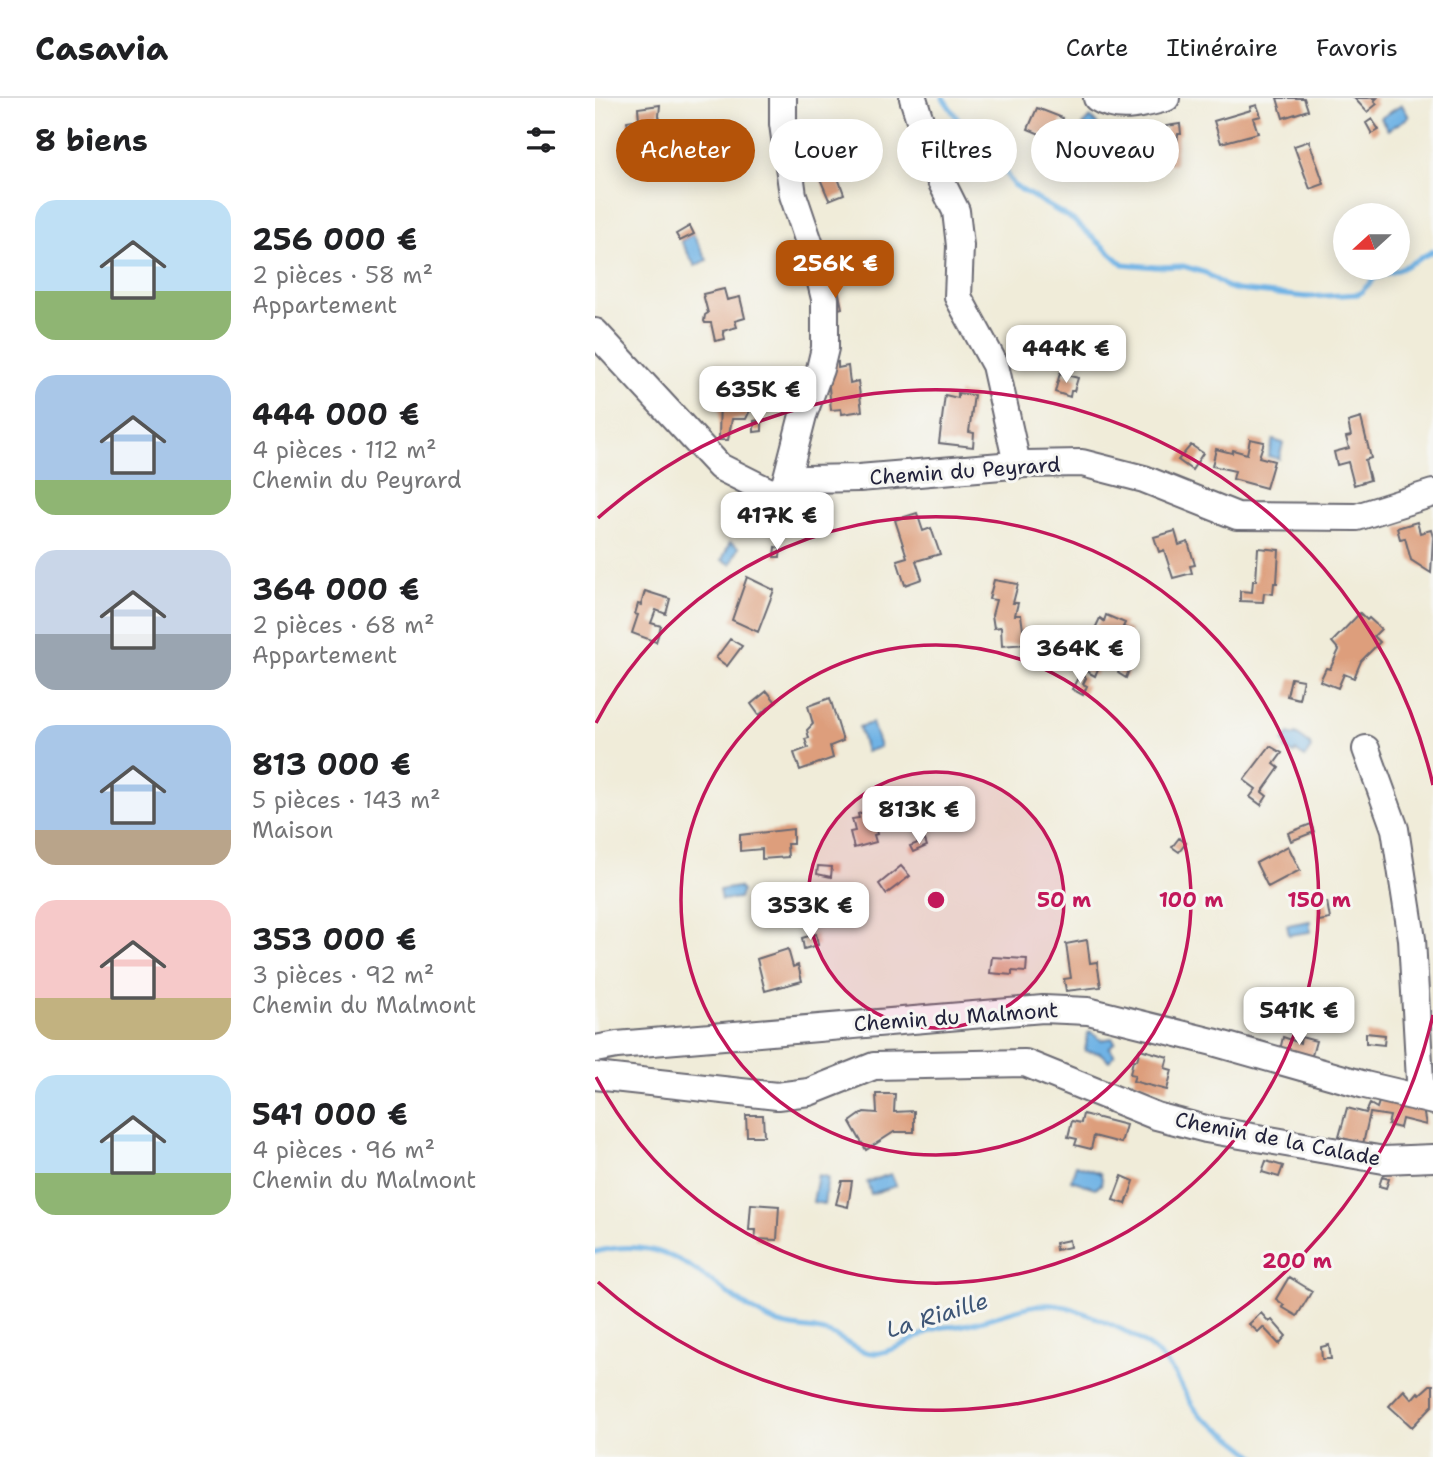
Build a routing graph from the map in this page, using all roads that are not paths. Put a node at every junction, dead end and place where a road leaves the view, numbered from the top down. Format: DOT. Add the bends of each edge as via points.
graph roads {
  1 [pos="783,98"];
  2 [pos="913,98"];
  3 [pos="1097,98"];
  4 [pos="1166,98"];
  5 [pos="595,332"];
  6 [pos="1017,464"];
  7 [pos="785,485"];
  8 [pos="1433,493"];
  9 [pos="1366,749"];
  10 [pos="595,1049"];
  11 [pos="595,1076"];
  12 [pos="1427,1099"];
  13 [pos="1433,1158"];
  1 -- 7 [label="street" via="793,195 825,299 825,348"];
  2 -- 6 [label="street" via="936,171 956,211 958,297 995,365"];
  3 -- 4 [label="street" via="1124,106"];
  5 -- 7 [label="street, Chemin du Peyrard" via="720,467 774,494"];
  6 -- 7 [label="street, Chemin du Peyrard" via="805,479"];
  6 -- 8 [label="street, Chemin du Peyrard" via="1082,463 1144,479 1237,516 1357,517"];
  9 -- 12 [label="street" via="1395,830 1412,939"];
  10 -- 12 [label="street, Chemin du Malmont" via="1043,1009 1088,1011"];
  11 -- 13 [label="street, Chemin de la Calade" via="777,1096 809,1092 874,1066 1025,1063 1156,1116 1206,1129 1384,1160"];
}
